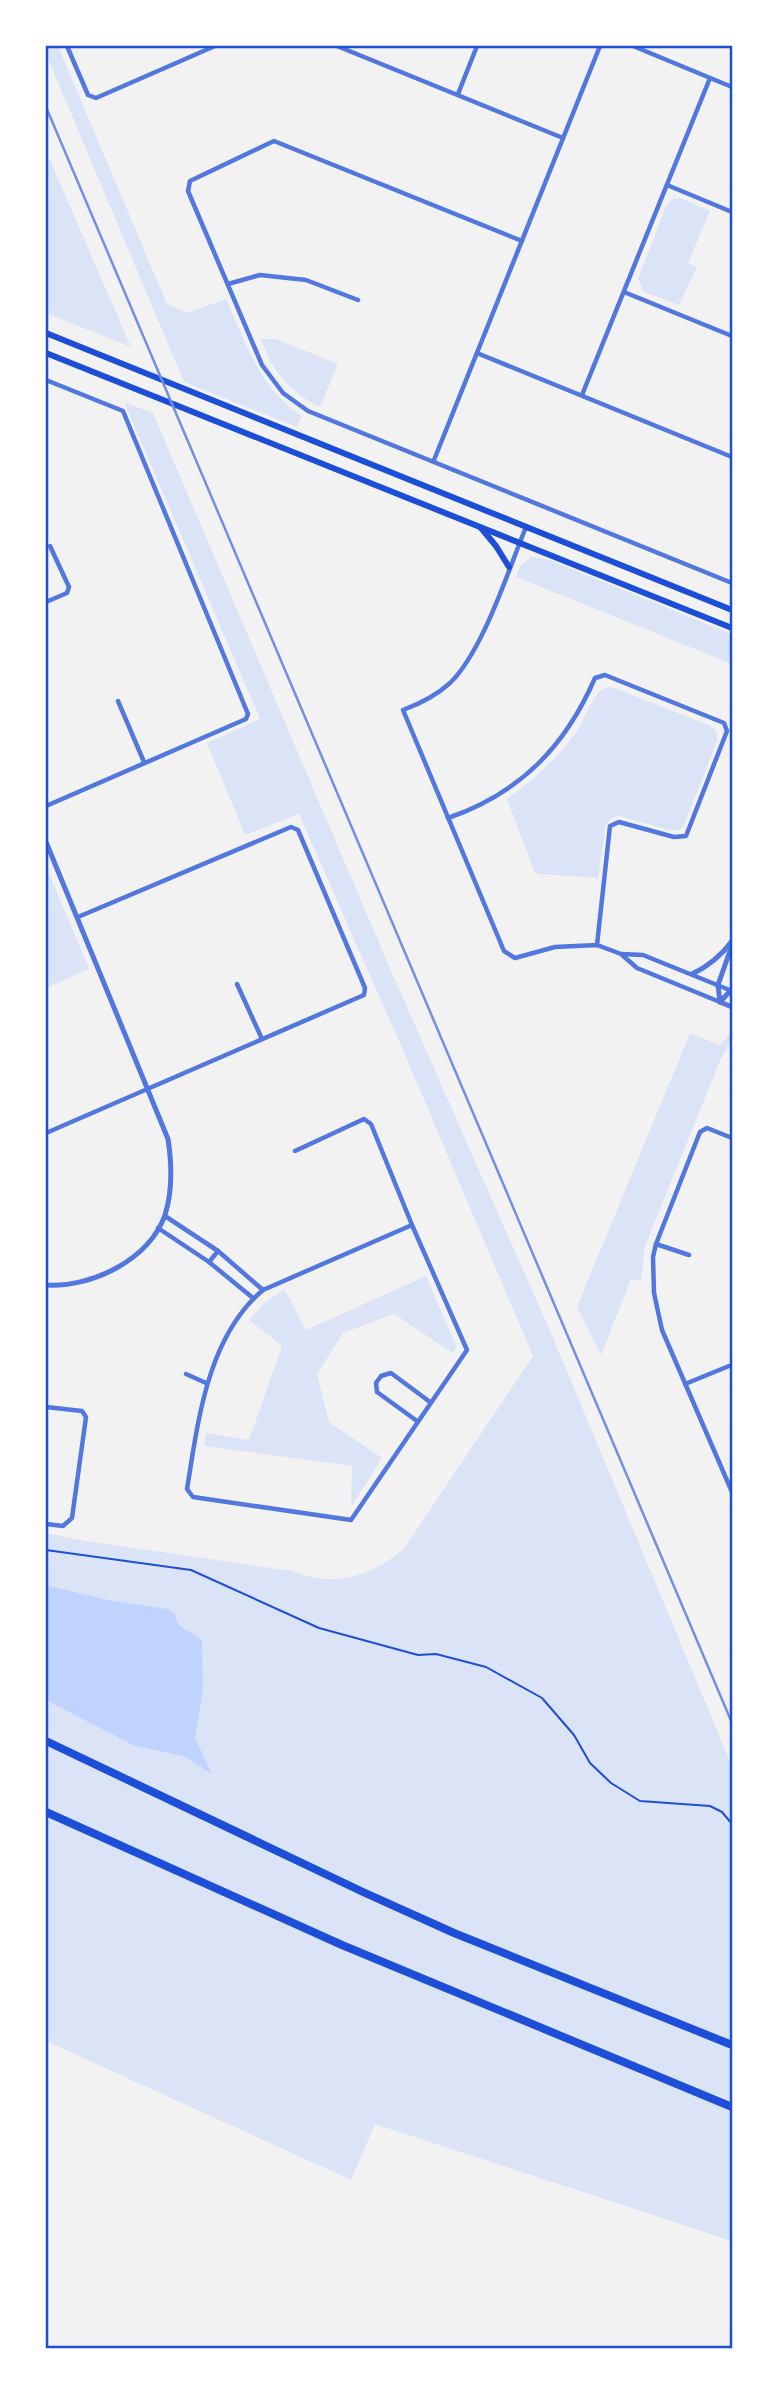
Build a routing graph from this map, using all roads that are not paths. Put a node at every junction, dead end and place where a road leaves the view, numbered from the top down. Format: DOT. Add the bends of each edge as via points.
graph roads {
  1 [pos="67,46"];
  2 [pos="215,46"];
  3 [pos="337,46"];
  4 [pos="477,46"];
  5 [pos="600,46"];
  6 [pos="633,46"];
  7 [pos="710,78"];
  8 [pos="733,87"];
  9 [pos="457,94"];
  10 [pos="563,138"];
  11 [pos="667,185"];
  12 [pos="733,212"];
  13 [pos="522,240"];
  14 [pos="228,284"];
  15 [pos="624,292"];
  16 [pos="358,300"];
  17 [pos="46,333"];
  18 [pos="733,336"];
  19 [pos="46,353"];
  20 [pos="477,353"];
  21 [pos="46,380"];
  22 [pos="582,395"];
  23 [pos="733,457"];
  24 [pos="434,461"];
  25 [pos="480,527"];
  26 [pos="526,527"];
  27 [pos="520,543"];
  28 [pos="50,546"];
  29 [pos="509,567"];
  30 [pos="733,583"];
  31 [pos="46,602"];
  32 [pos="733,610"];
  33 [pos="733,628"];
  34 [pos="118,701"];
  35 [pos="144,762"];
  36 [pos="46,806"];
  37 [pos="448,818"];
  38 [pos="46,842"];
  39 [pos="78,917"];
  40 [pos="733,943"];
  41 [pos="597,945"];
  42 [pos="621,954"];
  43 [pos="692,974"];
  44 [pos="237,984"];
  45 [pos="718,985"];
  46 [pos="732,990"];
  47 [pos="720,1002"];
  48 [pos="733,1007"];
  49 [pos="262,1039"];
  50 [pos="147,1088"];
  51 [pos="46,1133"];
  52 [pos="733,1138"];
  53 [pos="296,1151"];
  54 [pos="165,1216"];
  55 [pos="412,1225"];
  56 [pos="158,1228"];
  57 [pos="656,1244"];
  58 [pos="218,1251"];
  59 [pos="689,1255"];
  60 [pos="209,1262"];
  61 [pos="46,1285"];
  62 [pos="263,1290"];
  63 [pos="253,1298"];
  64 [pos="729,1366"];
  65 [pos="186,1374"];
  66 [pos="206,1383"];
  67 [pos="685,1384"];
  68 [pos="430,1402"];
  69 [pos="46,1407"];
  70 [pos="417,1421"];
  71 [pos="733,1492"];
  72 [pos="46,1524"];
  73 [pos="46,1741"];
  74 [pos="46,1812"];
  75 [pos="733,2045"];
  76 [pos="733,2107"];
  1 -- 2 [label="street" via="88,94 96,98"];
  3 -- 9 [label="street"];
  4 -- 9 [label="street"];
  5 -- 10 [label="street"];
  6 -- 7 [label="street"];
  7 -- 8 [label="street"];
  7 -- 11 [label="street"];
  9 -- 10 [label="street"];
  10 -- 13 [label="street"];
  11 -- 12 [label="street"];
  11 -- 15 [label="street"];
  13 -- 14 [label="street" via="274,141 190,181 188,191"];
  13 -- 20 [label="street"];
  14 -- 16 [label="street" via="260,275 306,280"];
  14 -- 24 [label="street" via="262,365 283,393 308,411"];
  15 -- 18 [label="street"];
  15 -- 22 [label="street"];
  17 -- 26 [label="main road"];
  19 -- 25 [label="main road"];
  20 -- 22 [label="street"];
  20 -- 24 [label="street"];
  21 -- 35 [label="street" via="123,411 248,714 246,719"];
  22 -- 23 [label="street"];
  24 -- 30 [label="street"];
  25 -- 27 [label="main road"];
  25 -- 29 [label="main road"];
  26 -- 27 [label="street"];
  26 -- 32 [label="main road"];
  27 -- 29 [label="street"];
  27 -- 33 [label="main road"];
  28 -- 31 [label="street" via="69,587 67,593"];
  29 -- 37 [label="street" via="476,648 461,670 429,698 403,710"];
  34 -- 35 [label="street"];
  35 -- 36 [label="street"];
  37 -- 41 [label="street" via="504,951 515,958 555,947"];
  37 -- 41 [label="street" via="499,796 526,775 556,746 581,710 595,678 605,675 724,723 727,731 686,836 619,822 610,826"];
  38 -- 39 [label="street"];
  39 -- 49 [label="street" via="291,827 298,830 365,988 364,995"];
  39 -- 50 [label="street"];
  40 -- 43 [label="street"];
  40 -- 45 [label="street"];
  41 -- 42 [label="street"];
  42 -- 43 [label="street" via="643,955"];
  42 -- 47 [label="street" via="637,968"];
  43 -- 45 [label="street"];
  44 -- 49 [label="street"];
  45 -- 46 [label="street"];
  45 -- 47 [label="street"];
  46 -- 47 [label="street"];
  47 -- 48 [label="street"];
  49 -- 50 [label="street"];
  50 -- 51 [label="street"];
  50 -- 54 [label="street" via="168,1139 172,1164"];
  52 -- 57 [label="street" via="707,1129 700,1132"];
  53 -- 55 [label="street" via="364,1119 371,1124"];
  54 -- 56 [label="street"];
  54 -- 58 [label="street"];
  55 -- 62 [label="street"];
  55 -- 68 [label="street" via="467,1350"];
  56 -- 60 [label="street"];
  56 -- 61 [label="street" via="134,1255 100,1276"];
  57 -- 59 [label="street"];
  57 -- 67 [label="street" via="654,1293 662,1330"];
  58 -- 60 [label="street"];
  58 -- 62 [label="street"];
  60 -- 63 [label="street"];
  62 -- 63 [label="street"];
  63 -- 66 [label="street" via="229,1334"];
  64 -- 67 [label="street"];
  65 -- 66 [label="street"];
  66 -- 70 [label="street" via="187,1489 193,1497 351,1520"];
  67 -- 71 [label="street"];
  68 -- 70 [label="street"];
  68 -- 70 [label="street" via="391,1373 376,1383 377,1392"];
  69 -- 72 [label="street" via="82,1412 86,1417 72,1518 63,1525"];
  73 -- 75 [label="highway" via="454,1933"];
  74 -- 76 [label="highway" via="342,1945"];
}
